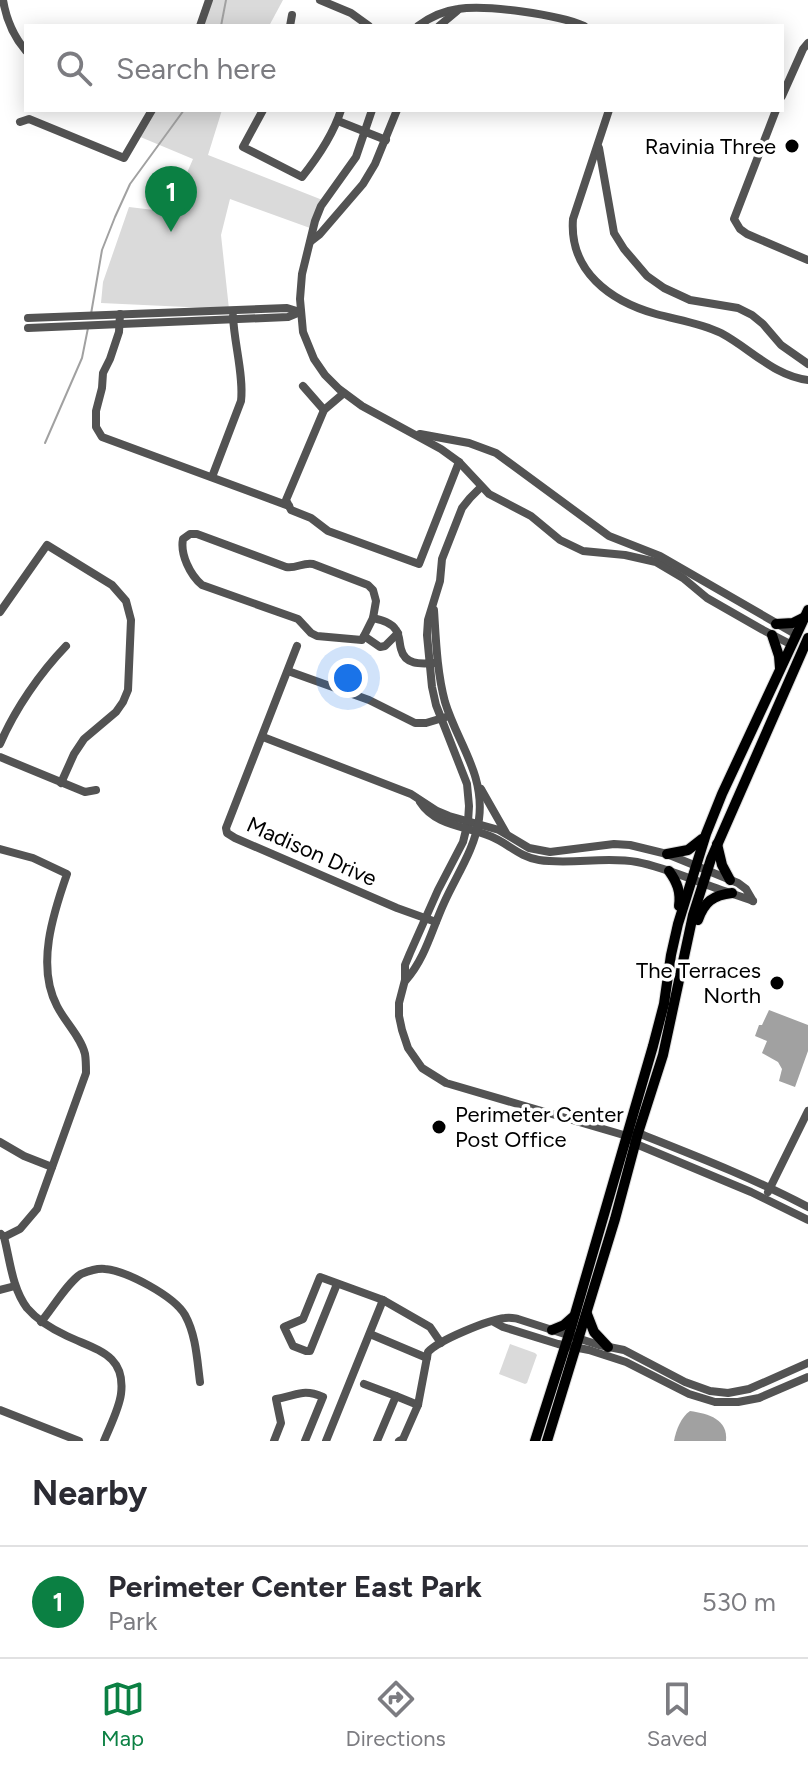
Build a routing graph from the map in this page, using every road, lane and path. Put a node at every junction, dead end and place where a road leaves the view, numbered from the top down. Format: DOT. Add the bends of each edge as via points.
graph roads {
  1 [pos="3,0"];
  2 [pos="209,0"];
  3 [pos="320,0"];
  4 [pos="461,8"];
  5 [pos="3,13"];
  6 [pos="292,15"];
  7 [pos="201,24"];
  8 [pos="290,24"];
  9 [pos="366,24"];
  10 [pos="421,24"];
  11 [pos="441,24"];
  12 [pos="578,24"];
  13 [pos="808,43"];
  14 [pos="24,49"];
  15 [pos="784,92"];
  16 [pos="151,112"];
  17 [pos="262,112"];
  18 [pos="340,112"];
  19 [pos="371,112"];
  20 [pos="396,112"];
  21 [pos="608,112"];
  22 [pos="775,112"];
  23 [pos="338,121"];
  24 [pos="20,122"];
  25 [pos="366,132"];
  26 [pos="386,140"];
  27 [pos="598,148"];
  28 [pos="311,241"];
  29 [pos="808,260"];
  30 [pos="300,312"];
  31 [pos="232,315"];
  32 [pos="120,319"];
  33 [pos="28,323"];
  34 [pos="808,364"];
  35 [pos="808,380"];
  36 [pos="303,386"];
  37 [pos="344,393"];
  38 [pos="324,410"];
  39 [pos="413,433"];
  40 [pos="459,462"];
  41 [pos="212,477"];
  42 [pos="481,487"];
  43 [pos="289,506"];
  44 [pos="620,554"];
  45 [pos="672,562"];
  46 [pos="714,602"];
  47 [pos="742,603"];
  48 [pos="0,612"];
  49 [pos="806,614"];
  50 [pos="373,618"];
  51 [pos="776,624"];
  52 [pos="398,633"];
  53 [pos="772,635"];
  54 [pos="364,636"];
  55 [pos="803,642"];
  56 [pos="66,646"];
  57 [pos="297,646"];
  58 [pos="434,663"];
  59 [pos="808,663"];
  60 [pos="795,668"];
  61 [pos="780,669"];
  62 [pos="288,671"];
  63 [pos="444,717"];
  64 [pos="263,737"];
  65 [pos="0,744"];
  66 [pos="0,757"];
  67 [pos="61,783"];
  68 [pos="478,785"];
  69 [pos="96,790"];
  70 [pos="418,798"];
  71 [pos="467,825"];
  72 [pos="478,828"];
  73 [pos="706,834"];
  74 [pos="509,837"];
  75 [pos="717,844"];
  76 [pos="0,849"];
  77 [pos="667,854"];
  78 [pos="701,868"];
  79 [pos="669,871"];
  80 [pos="697,880"];
  81 [pos="730,880"];
  82 [pos="732,893"];
  83 [pos="425,918"];
  84 [pos="436,922"];
  85 [pos="687,942"];
  86 [pos="405,980"];
  87 [pos="668,982"];
  88 [pos="808,1111"];
  89 [pos="633,1138"];
  90 [pos="0,1142"];
  91 [pos="52,1167"];
  92 [pos="770,1188"];
  93 [pos="765,1198"];
  94 [pos="808,1207"];
  95 [pos="808,1220"];
  96 [pos="2,1235"];
  97 [pos="337,1284"];
  98 [pos="15,1286"];
  99 [pos="0,1290"];
  100 [pos="383,1300"];
  101 [pos="587,1314"];
  102 [pos="575,1316"];
  103 [pos="41,1322"];
  104 [pos="494,1322"];
  105 [pos="552,1330"];
  106 [pos="370,1334"];
  107 [pos="572,1342"];
  108 [pos="441,1343"];
  109 [pos="608,1347"];
  110 [pos="427,1358"];
  111 [pos="808,1363"];
  112 [pos="808,1377"];
  113 [pos="200,1382"];
  114 [pos="364,1384"];
  115 [pos="396,1396"];
  116 [pos="418,1405"];
  117 [pos="0,1410"];
  118 [pos="79,1441"];
  119 [pos="104,1441"];
  120 [pos="274,1441"];
  121 [pos="305,1441"];
  122 [pos="326,1441"];
  123 [pos="377,1441"];
  124 [pos="399,1441"];
  125 [pos="535,1441"];
  126 [pos="547,1441"];
  1 -- 5 [label="street"];
  2 -- 7 [label="street"];
  3 -- 9 [label="street"];
  4 -- 10 [label="street"];
  4 -- 11 [label="street"];
  4 -- 12 [label="street"];
  5 -- 14 [label="street"];
  6 -- 8 [label="street"];
  13 -- 15 [label="street"];
  16 -- 24 [label="street" via="124,158 29,119"];
  17 -- 23 [label="street" via="243,147 302,177"];
  18 -- 23 [label="street"];
  19 -- 25 [label="street"];
  20 -- 26 [label="street"];
  21 -- 27 [label="street"];
  22 -- 29 [label="street" via="734,219 747,234"];
  23 -- 25 [label="street"];
  25 -- 26 [label="street"];
  25 -- 28 [label="street" via="347,172 321,206"];
  26 -- 28 [label="street" via="363,184"];
  27 -- 34 [label="street" via="614,233 647,276 690,300 752,315"];
  27 -- 35 [label="street" via="573,229 576,252 594,279 627,302 714,330 784,374"];
  28 -- 30 [label="street"];
  30 -- 31 [label="street" via="287,308"];
  30 -- 37 [label="street" via="314,359"];
  31 -- 32 [label="street"];
  31 -- 41 [label="street" via="241,401"];
  32 -- 33 [label="street"];
  32 -- 41 [label="street" via="103,373 97,432"];
  36 -- 38 [label="street"];
  37 -- 38 [label="street"];
  37 -- 39 [label="street"];
  38 -- 43 [label="street" via="286,500"];
  39 -- 40 [label="street"];
  39 -- 45 [label="street" via="489,450 609,536"];
  40 -- 42 [label="street"];
  40 -- 43 [label="street" via="419,564 328,531"];
  41 -- 43 [label="street"];
  42 -- 44 [label="street" via="566,544"];
  42 -- 58 [label="street" via="460,512 442,559 433,604"];
  44 -- 45 [label="street"];
  44 -- 46 [label="street" via="662,565"];
  45 -- 47 [label="street"];
  46 -- 47 [label="street" via="729,598"];
  46 -- 53 [label="street"];
  47 -- 51 [label="street"];
  48 -- 67 [label="street" via="47,545 112,585 126,601 131,620 128,690 116,712 84,739"];
  49 -- 51 [label="main road" via="789,624"];
  49 -- 55 [label="main road"];
  50 -- 52 [label="street"];
  50 -- 54 [label="street"];
  50 -- 54 [label="street" via="376,597 368,585 313,564 286,567 197,534 183,539 184,555 202,585 298,619 317,636"];
  51 -- 55 [label="street"];
  52 -- 54 [label="street" via="380,647"];
  52 -- 58 [label="street" via="406,658"];
  53 -- 55 [label="street"];
  53 -- 61 [label="main road"];
  55 -- 60 [label="main road"];
  55 -- 61 [label="main road"];
  56 -- 65 [label="street" via="18,710"];
  57 -- 62 [label="street, Madison Drive"];
  58 -- 63 [label="street" via="445,699"];
  59 -- 60 [label="main road"];
  60 -- 75 [label="main road"];
  61 -- 73 [label="main road"];
  62 -- 63 [label="street" via="420,723"];
  62 -- 64 [label="street, Madison Drive"];
  63 -- 68 [label="street" via="471,762"];
  63 -- 71 [label="street" via="466,780"];
  64 -- 70 [label="street"];
  64 -- 83 [label="street, Madison Drive" via="227,833"];
  66 -- 67 [label="street"];
  67 -- 69 [label="street" via="85,792"];
  68 -- 72 [label="street"];
  68 -- 74 [label="street"];
  70 -- 71 [label="street"];
  70 -- 71 [label="street" via="434,817"];
  71 -- 72 [label="street"];
  71 -- 83 [label="street"];
  72 -- 74 [label="street"];
  72 -- 79 [label="street" via="530,858 628,861"];
  72 -- 84 [label="street"];
  73 -- 77 [label="main road" via="688,850"];
  73 -- 78 [label="main road"];
  74 -- 77 [label="street" via="546,851 624,844"];
  75 -- 78 [label="main road"];
  75 -- 81 [label="main road"];
  76 -- 91 [label="street" via="67,874 48,945 47,978 85,1054 86,1073"];
  77 -- 78 [label="street"];
  78 -- 80 [label="main road"];
  78 -- 81 [label="street"];
  79 -- 80 [label="street"];
  79 -- 87 [label="main road" via="680,898 666,963"];
  80 -- 82 [label="street"];
  80 -- 85 [label="main road"];
  80 -- 87 [label="main road" via="675,939"];
  81 -- 82 [label="street" via="746,889 753,901"];
  82 -- 85 [label="main road" via="715,896 705,905 694,937"];
  83 -- 84 [label="street, Madison Drive"];
  83 -- 86 [label="street" via="405,965"];
  84 -- 86 [label="street" via="416,968"];
  85 -- 89 [label="main road" via="663,1055"];
  86 -- 89 [label="street" via="399,1003 402,1030 415,1060 431,1075"];
  87 -- 89 [label="main road"];
  88 -- 92 [label="street"];
  89 -- 92 [label="street" via="706,1160"];
  89 -- 93 [label="street"];
  89 -- 101 [label="main road"];
  89 -- 102 [label="main road"];
  90 -- 91 [label="street"];
  91 -- 96 [label="street" via="37,1209 20,1229"];
  92 -- 93 [label="street"];
  92 -- 94 [label="street"];
  93 -- 95 [label="street"];
  96 -- 98 [label="street"];
  97 -- 97 [label="street" via="310,1351 293,1346 284,1327 303,1319 320,1277"];
  97 -- 100 [label="street"];
  98 -- 99 [label="street"];
  98 -- 103 [label="street"];
  100 -- 106 [label="street"];
  100 -- 108 [label="street" via="430,1327"];
  101 -- 107 [label="main road"];
  101 -- 109 [label="main road"];
  102 -- 105 [label="main road"];
  102 -- 107 [label="main road"];
  103 -- 113 [label="street" via="77,1277 106,1269 125,1274 162,1292 184,1313"];
  103 -- 119 [label="street" via="105,1352 116,1364 120,1397"];
  104 -- 105 [label="street" via="512,1317"];
  104 -- 107 [label="street"];
  104 -- 108 [label="street"];
  105 -- 107 [label="street"];
  106 -- 110 [label="street"];
  106 -- 122 [label="street"];
  107 -- 109 [label="street"];
  107 -- 112 [label="street" via="715,1402 759,1398"];
  107 -- 125 [label="main road"];
  107 -- 126 [label="main road"];
  108 -- 110 [label="street"];
  109 -- 111 [label="street" via="685,1382 728,1393"];
  110 -- 116 [label="street"];
  114 -- 115 [label="street"];
  115 -- 116 [label="street"];
  115 -- 123 [label="street"];
  116 -- 124 [label="street"];
  117 -- 118 [label="street"];
  120 -- 121 [label="street" via="281,1423 276,1399 311,1392 323,1397"];
}
